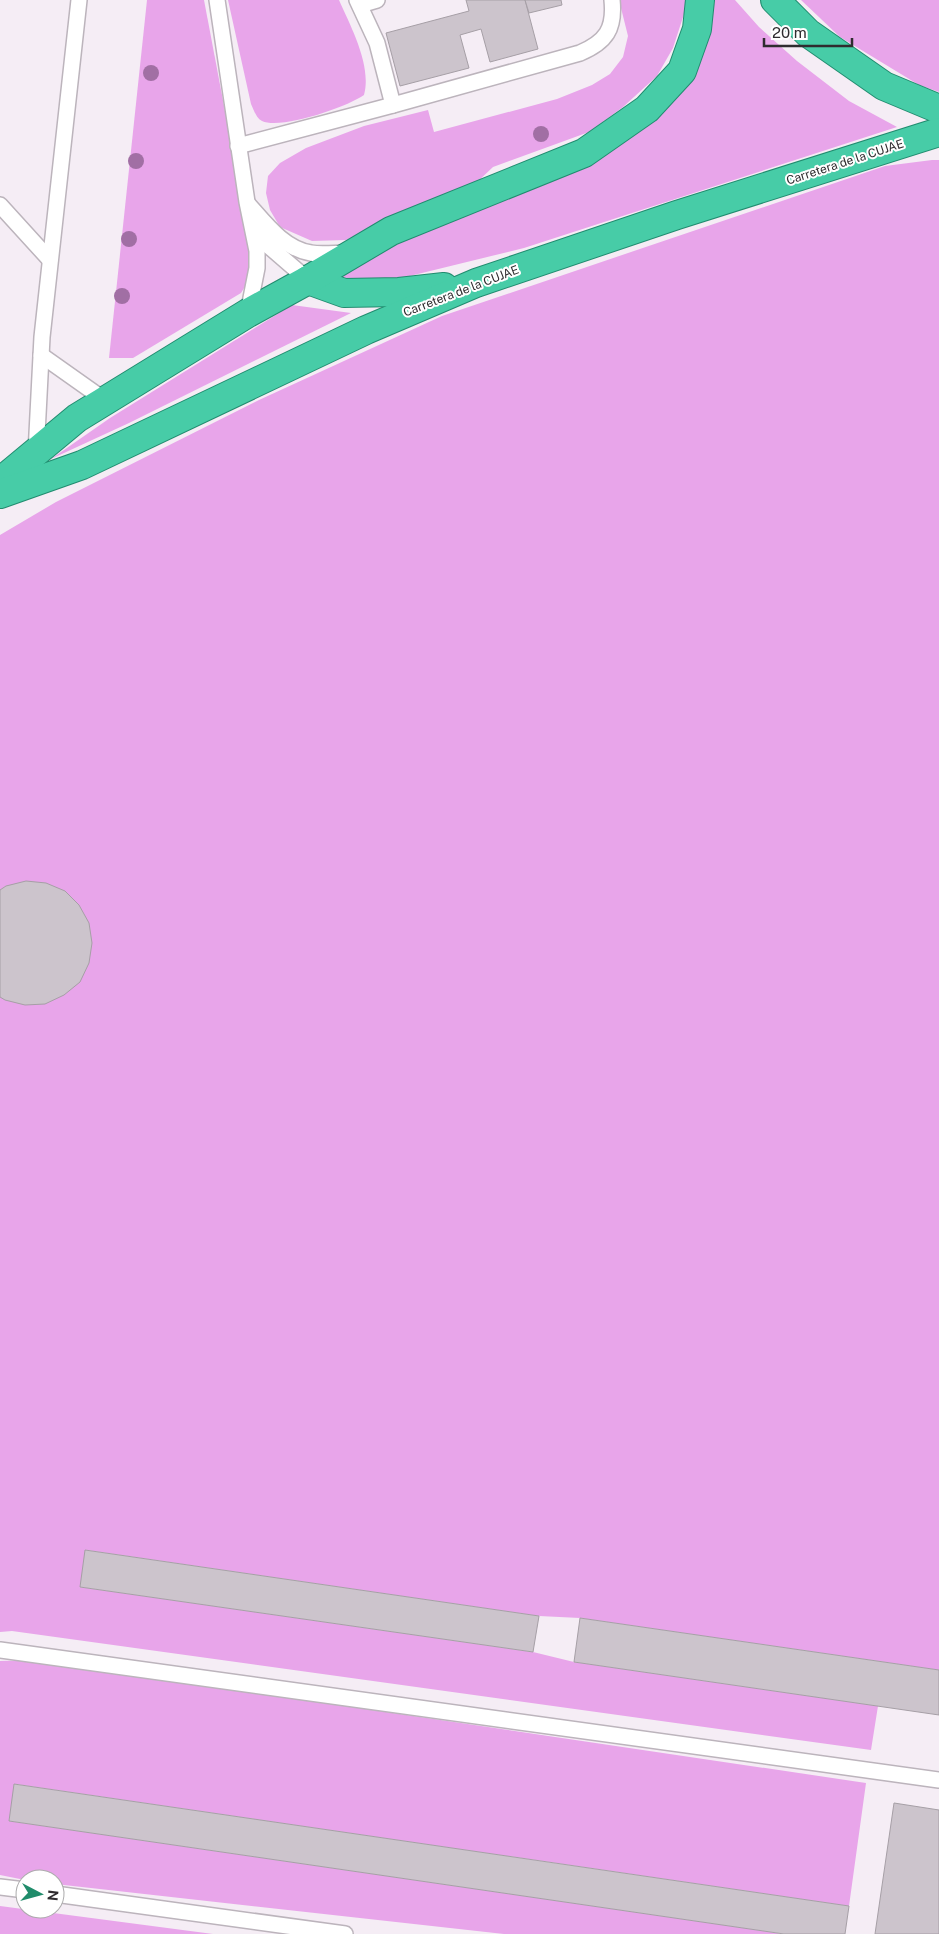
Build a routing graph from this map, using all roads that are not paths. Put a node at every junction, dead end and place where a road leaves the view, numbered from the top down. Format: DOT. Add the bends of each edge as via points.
graph roads {
  1 [pos="79,0"];
  2 [pos="217,0"];
  3 [pos="377,0"];
  4 [pos="612,0"];
  5 [pos="700,0"];
  6 [pos="775,0"];
  7 [pos="359,2"];
  8 [pos="394,105"];
  9 [pos="939,109"];
  10 [pos="939,132"];
  11 [pos="238,146"];
  12 [pos="246,202"];
  13 [pos="0,204"];
  14 [pos="353,253"];
  15 [pos="50,260"];
  16 [pos="308,280"];
  17 [pos="476,283"];
  18 [pos="248,313"];
  19 [pos="41,355"];
  20 [pos="106,401"];
  21 [pos="36,453"];
  22 [pos="0,482"];
  23 [pos="0,494"];
  24 [pos="0,1650"];
  25 [pos="939,1780"];
  26 [pos="0,1887"];
  27 [pos="15,1889"];
  28 [pos="65,1895"];
  29 [pos="345,1934"];
  1 -- 15 [label="lane"];
  2 -- 11 [label="lane"];
  3 -- 7 [label="lane"];
  4 -- 8 [label="lane" via="610,27 604,39 591,48"];
  5 -- 14 [label="highway" via="697,29 682,71 647,109 584,153 391,231"];
  6 -- 9 [label="highway" via="808,33 884,86"];
  7 -- 8 [label="lane" via="376,43"];
  8 -- 11 [label="lane"];
  10 -- 17 [label="highway, Carretera de la CUJAE"];
  11 -- 12 [label="lane"];
  12 -- 14 [label="lane" via="269,228 291,246 311,253"];
  12 -- 16 [label="lane" via="264,242"];
  12 -- 18 [label="lane" via="257,268"];
  13 -- 15 [label="lane"];
  14 -- 16 [label="highway"];
  15 -- 19 [label="lane"];
  16 -- 17 [label="highway" via="344,293 399,292"];
  16 -- 18 [label="highway"];
  17 -- 23 [label="highway, Carretera de la CUJAE" via="366,330 82,466"];
  18 -- 20 [label="highway"];
  19 -- 20 [label="lane"];
  19 -- 21 [label="lane"];
  20 -- 21 [label="highway" via="77,418"];
  21 -- 22 [label="highway"];
  24 -- 25 [label="lane"];
  26 -- 27 [label="lane"];
  28 -- 29 [label="lane"];
}
